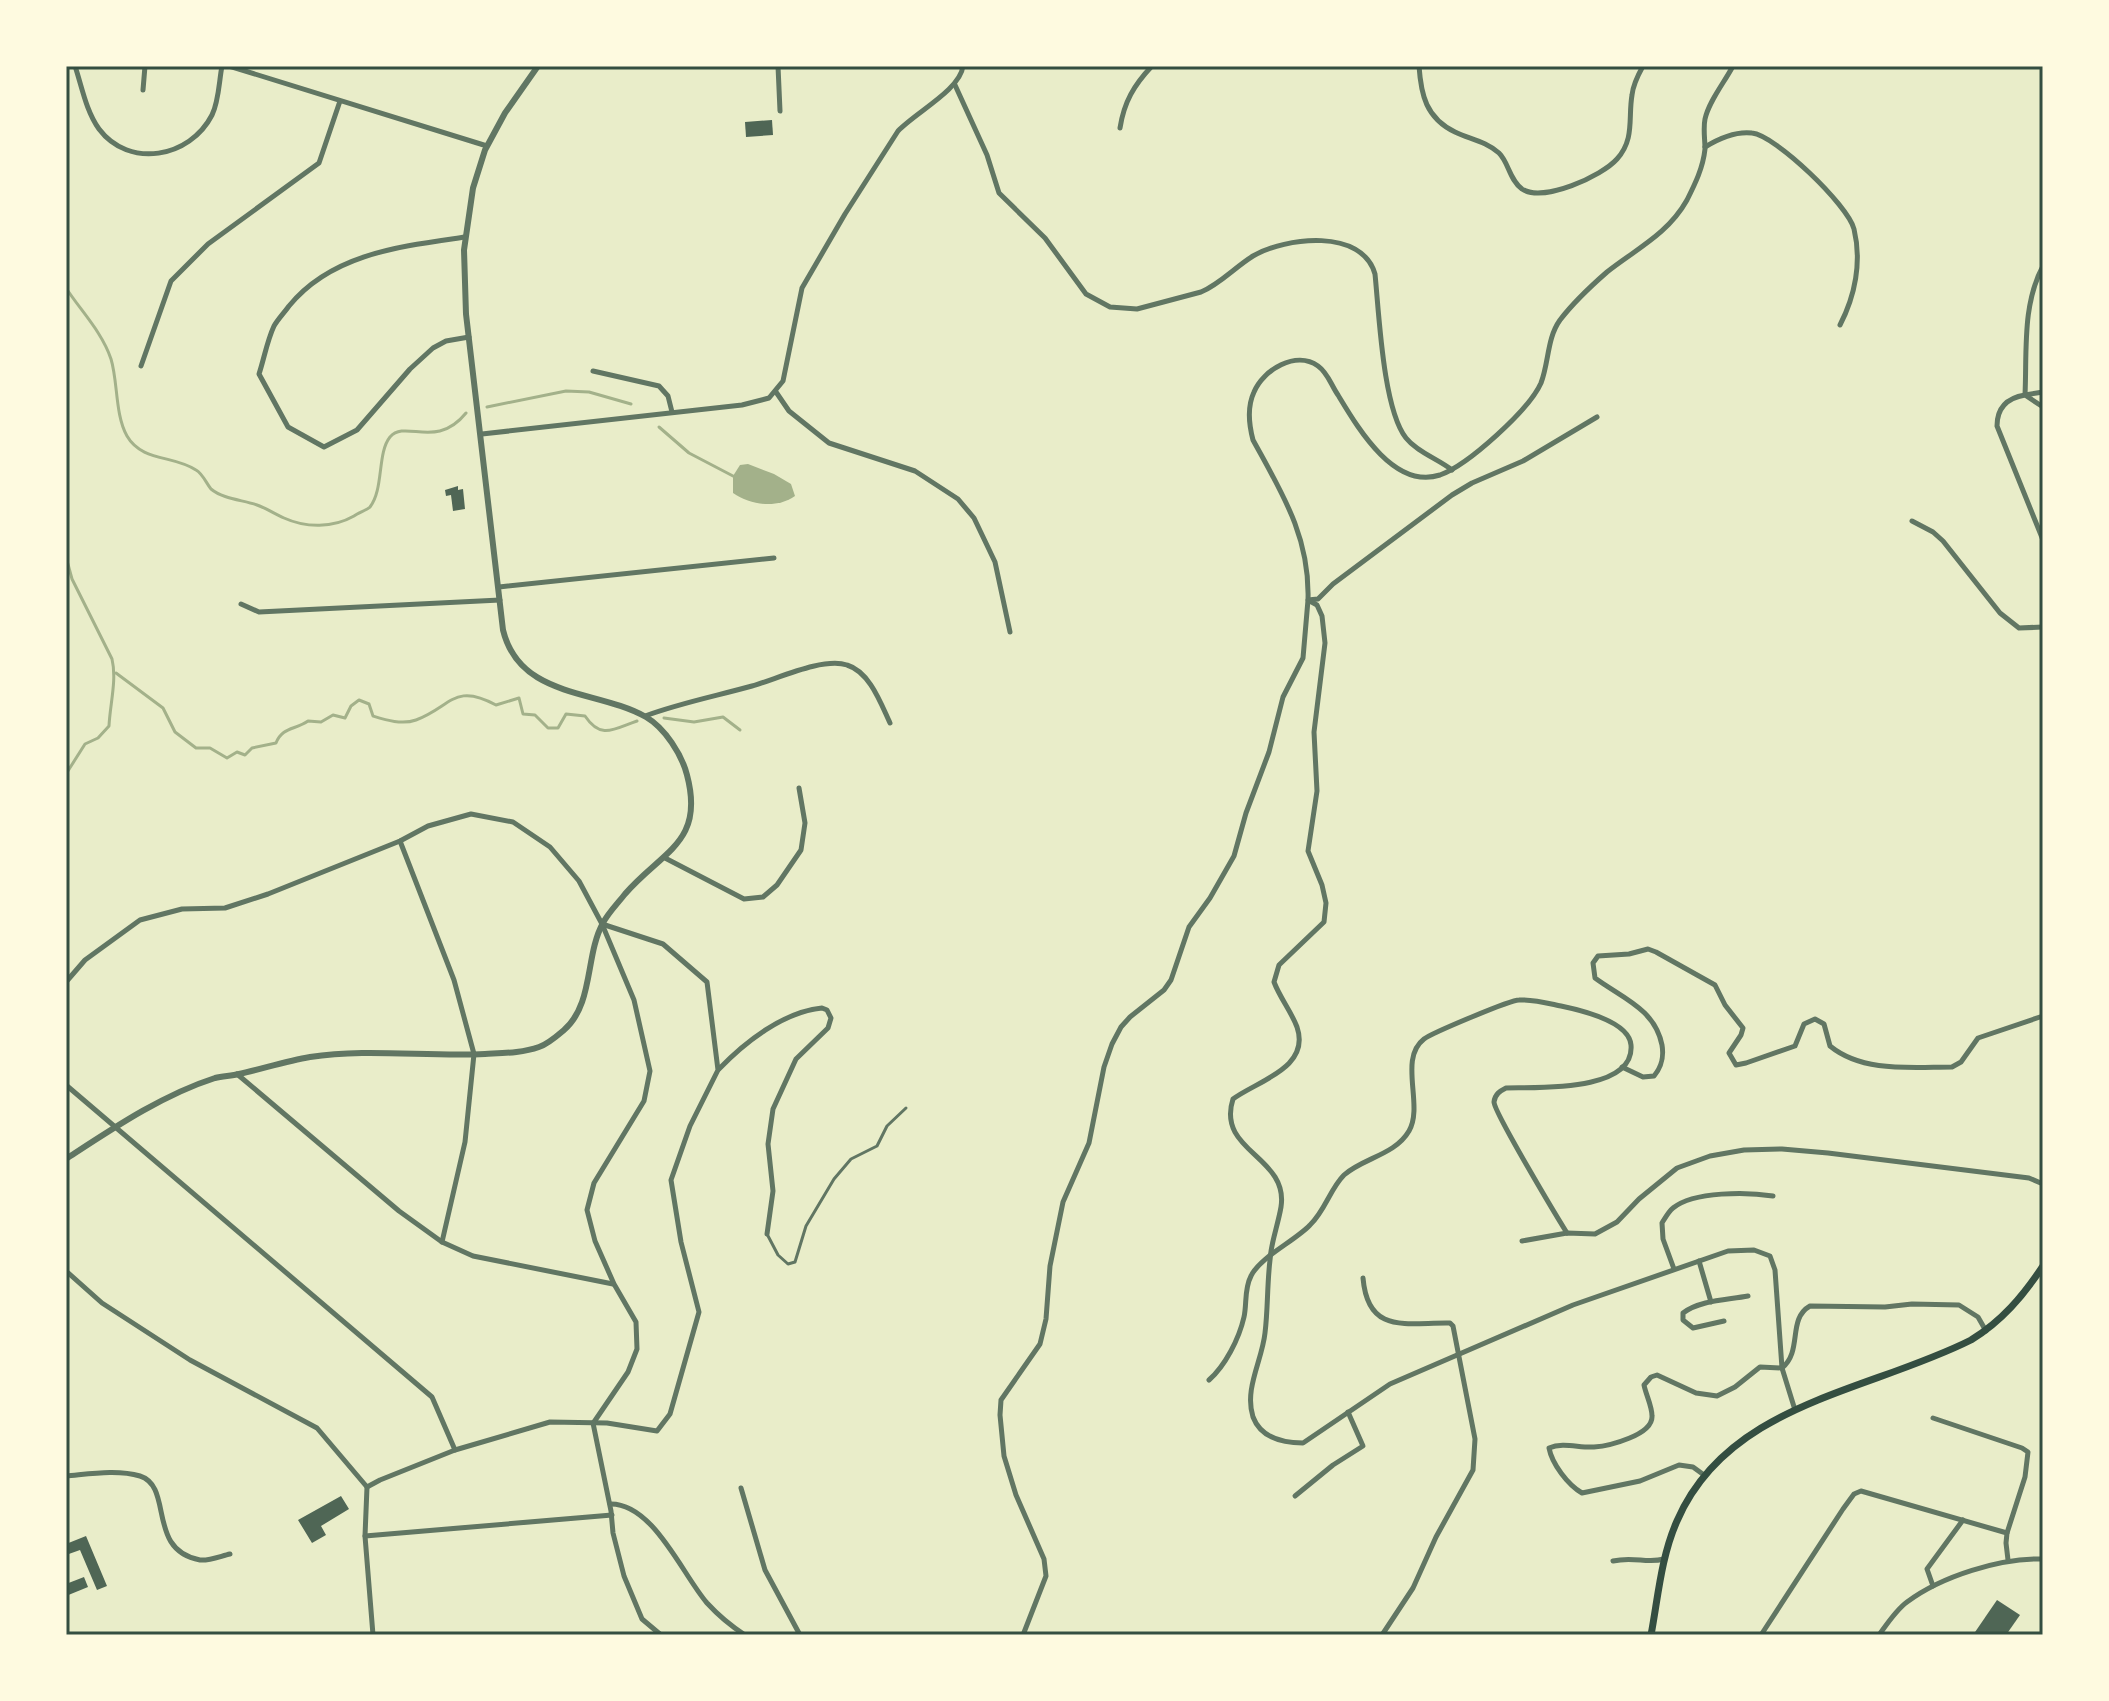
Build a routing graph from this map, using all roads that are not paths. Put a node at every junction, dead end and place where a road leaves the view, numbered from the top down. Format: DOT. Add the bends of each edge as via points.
graph roads {
  1 [pos="75,66"];
  2 [pos="145,66"];
  3 [pos="222,66"];
  4 [pos="229,66"];
  5 [pos="538,66"];
  6 [pos="778,66"];
  7 [pos="963,66"];
  8 [pos="1152,66"];
  9 [pos="1419,66"];
  10 [pos="1643,66"];
  11 [pos="1733,66"];
  12 [pos="955,85"];
  13 [pos="143,90"];
  14 [pos="340,101"];
  15 [pos="780,111"];
  16 [pos="1120,128"];
  17 [pos="487,146"];
  18 [pos="1705,147"];
  19 [pos="465,237"];
  20 [pos="2043,266"];
  21 [pos="1840,325"];
  22 [pos="469,337"];
  23 [pos="141,366"];
  24 [pos="593,371"];
  25 [pos="776,392"];
  26 [pos="2043,392"];
  27 [pos="2025,395"];
  28 [pos="2043,407"];
  29 [pos="672,412"];
  30 [pos="1597,417"];
  31 [pos="482,434"];
  32 [pos="1452,470"];
  33 [pos="1912,521"];
  34 [pos="2043,540"];
  35 [pos="774,558"];
  36 [pos="499,587"];
  37 [pos="500,600"];
  38 [pos="1308,600"];
  39 [pos="241,604"];
  40 [pos="2043,627"];
  41 [pos="1010,632"];
  42 [pos="645,716"];
  43 [pos="890,723"];
  44 [pos="799,788"];
  45 [pos="400,841"];
  46 [pos="665,858"];
  47 [pos="602,924"];
  48 [pos="66,982"];
  49 [pos="2043,1016"];
  50 [pos="474,1054"];
  51 [pos="1622,1067"];
  52 [pos="718,1070"];
  53 [pos="237,1074"];
  54 [pos="66,1085"];
  55 [pos="906,1108"];
  56 [pos="116,1126"];
  57 [pos="66,1159"];
  58 [pos="2043,1184"];
  59 [pos="1773,1196"];
  60 [pos="1567,1233"];
  61 [pos="767,1234"];
  62 [pos="1522,1241"];
  63 [pos="442,1242"];
  64 [pos="1270,1257"];
  65 [pos="1699,1261"];
  66 [pos="2043,1266"];
  67 [pos="1674,1269"];
  68 [pos="66,1271"];
  69 [pos="1363,1278"];
  70 [pos="614,1284"];
  71 [pos="1748,1296"];
  72 [pos="1711,1302"];
  73 [pos="1724,1321"];
  74 [pos="1986,1331"];
  75 [pos="1458,1355"];
  76 [pos="1782,1368"];
  77 [pos="1209,1380"];
  78 [pos="1795,1410"];
  79 [pos="1348,1412"];
  80 [pos="1933,1418"];
  81 [pos="593,1423"];
  82 [pos="455,1450"];
  83 [pos="1704,1475"];
  84 [pos="66,1476"];
  85 [pos="367,1487"];
  86 [pos="741,1488"];
  87 [pos="1295,1496"];
  88 [pos="610,1504"];
  89 [pos="612,1515"];
  90 [pos="1963,1519"];
  91 [pos="2007,1533"];
  92 [pos="365,1536"];
  93 [pos="230,1554"];
  94 [pos="1665,1559"];
  95 [pos="2043,1559"];
  96 [pos="2008,1560"];
  97 [pos="1613,1561"];
  98 [pos="1933,1586"];
  99 [pos="373,1635"];
  100 [pos="661,1635"];
  101 [pos="745,1635"];
  102 [pos="800,1635"];
  103 [pos="1023,1635"];
  104 [pos="1382,1635"];
  105 [pos="1651,1635"];
  106 [pos="1761,1635"];
  107 [pos="1879,1635"];
  1 -- 3 [label="street" via="89,114 100,131 116,146 139,155 168,152 199,132 213,114"];
  2 -- 13 [label="street"];
  4 -- 14 [label="street"];
  5 -- 17 [label="street"];
  6 -- 15 [label="street"];
  7 -- 12 [label="street"];
  8 -- 16 [label="street" via="1124,107"];
  9 -- 10 [label="street" via="1422,100 1437,119 1500,154 1524,190 1541,194 1562,190 1618,158 1631,129 1632,95"];
  11 -- 18 [label="street" via="1705,120"];
  12 -- 25 [label="street" via="898,131 837,227 802,288 783,381"];
  12 -- 32 [label="street" via="999,193 1045,238 1076,283 1110,307 1137,309 1201,292 1252,257 1298,241 1336,242 1359,250 1373,265 1385,369 1401,429 1415,446"];
  14 -- 17 [label="street"];
  14 -- 23 [label="street" via="319,163 208,244 171,281"];
  17 -- 19 [label="street"];
  18 -- 21 [label="street" via="1718,139 1754,133 1830,191 1846,211 1854,227 1856,284"];
  18 -- 32 [label="street" via="1686,203 1663,232 1607,272 1560,320 1536,394"];
  19 -- 22 [label="street"];
  19 -- 22 [label="street" via="382,250 312,284 275,325 259,374 288,427 324,447 357,430 433,348"];
  20 -- 27 [label="street" via="2028,312"];
  22 -- 31 [label="street"];
  24 -- 29 [label="street" via="659,386"];
  25 -- 29 [label="street" via="750,404"];
  25 -- 41 [label="street" via="789,411 829,443 915,471 958,499 974,518 995,562"];
  26 -- 27 [label="street"];
  27 -- 28 [label="street"];
  27 -- 34 [label="street" via="2006,402 1997,426"];
  29 -- 31 [label="street"];
  30 -- 38 [label="street" via="1533,456 1452,495 1318,599"];
  31 -- 36 [label="street"];
  32 -- 38 [label="street" via="1425,477 1396,468 1358,427 1325,372 1309,361 1290,360 1263,380 1250,404 1250,428 1295,519"];
  33 -- 40 [label="street" via="1943,541 2000,613 2019,628"];
  35 -- 36 [label="street"];
  36 -- 37 [label="street"];
  37 -- 39 [label="street" via="259,612"];
  37 -- 42 [label="street" via="506,640 532,675"];
  38 -- 64 [label="street" via="1317,605 1325,629 1314,732 1317,791 1308,851 1322,885 1324,922 1279,965 1274,982 1298,1028 1294,1058 1233,1099 1229,1110 1241,1143 1278,1180 1282,1199"];
  38 -- 103 [label="street" via="1303,658 1283,697 1234,856 1189,927 1171,980 1130,1017 1112,1044 1089,1143 1063,1202 1040,1344 1001,1400 1004,1456 1046,1576"];
  42 -- 43 [label="street" via="838,664 861,674"];
  42 -- 46 [label="street" via="663,731 680,758 690,788 691,820"];
  44 -- 46 [label="street" via="805,823 801,850 763,897 744,899"];
  45 -- 47 [label="street" via="428,826 471,814 513,822 550,847 579,881"];
  45 -- 48 [label="street" via="225,908 182,909 140,920 85,960"];
  45 -- 50 [label="street" via="454,980"];
  46 -- 47 [label="street" via="627,892"];
  47 -- 50 [label="street" via="585,992 566,1028 542,1046"];
  47 -- 52 [label="street" via="663,944 707,982"];
  47 -- 70 [label="street" via="634,1000 650,1071 644,1101 594,1183 587,1210"];
  49 -- 51 [label="street" via="1978,1038 1952,1067 1867,1064 1835,1050 1824,1024 1810,1020 1795,1046 1736,1065 1729,1053 1743,1028 1719,988 1648,949 1598,956 1593,963 1595,978 1638,1006 1660,1035 1663,1057 1654,1076"];
  50 -- 53 [label="street" via="312,1057"];
  50 -- 63 [label="street" via="465,1142"];
  51 -- 60 [label="street" via="1607,1077 1561,1088 1506,1088 1495,1099 1506,1128"];
  51 -- 64 [label="street" via="1631,1048 1621,1028 1581,1010 1534,1001 1504,1003 1427,1036 1415,1050 1408,1133 1345,1175 1311,1224"];
  52 -- 61 [label="street" via="765,1031 816,1009 830,1014 828,1028 791,1068 773,1109"];
  52 -- 81 [label="street" via="671,1180 699,1312 670,1414 657,1431"];
  53 -- 56 [label="street" via="191,1087"];
  53 -- 63 [label="street"];
  54 -- 56 [label="street"];
  55 -- 61 [label="lane" via="887,1126 877,1146 856,1156 834,1179 806,1226 795,1262 782,1261"];
  56 -- 57 [label="street"];
  56 -- 82 [label="street" via="432,1397"];
  58 -- 60 [label="street" via="1828,1153 1744,1150 1677,1168 1617,1222 1595,1234"];
  59 -- 67 [label="street" via="1722,1195 1673,1208 1662,1223"];
  60 -- 62 [label="street"];
  63 -- 70 [label="street" via="473,1256"];
  64 -- 77 [label="street" via="1250,1277 1242,1323"];
  64 -- 79 [label="street" via="1265,1336 1251,1402 1254,1418 1265,1435 1303,1443"];
  65 -- 67 [label="street"];
  65 -- 72 [label="street"];
  65 -- 76 [label="street" via="1728,1251 1754,1250 1770,1256"];
  66 -- 74 [label="main road" via="2017,1302"];
  67 -- 75 [label="street"];
  68 -- 85 [label="street" via="102,1303 190,1360 317,1428"];
  69 -- 75 [label="street" via="1371,1309 1389,1321 1414,1326 1450,1323"];
  70 -- 81 [label="street" via="636,1322 637,1349 628,1372"];
  71 -- 72 [label="street"];
  72 -- 73 [label="street" via="1690,1308 1683,1320 1693,1328"];
  74 -- 76 [label="street" via="1978,1317 1959,1305 1810,1306 1798,1317 1792,1357"];
  74 -- 78 [label="main road"];
  75 -- 79 [label="street" via="1390,1384"];
  75 -- 104 [label="street" via="1475,1439 1473,1470 1413,1588"];
  76 -- 78 [label="street"];
  76 -- 83 [label="street" via="1760,1367 1717,1396 1651,1377 1644,1385 1652,1415 1645,1432 1604,1446 1549,1448 1557,1467 1582,1493 1640,1481 1679,1465"];
  78 -- 83 [label="main road" via="1746,1436"];
  79 -- 87 [label="street" via="1363,1446"];
  80 -- 91 [label="street" via="2028,1452"];
  81 -- 82 [label="street" via="550,1422"];
  81 -- 88 [label="street"];
  82 -- 85 [label="street"];
  83 -- 94 [label="main road" via="1676,1522"];
  84 -- 93 [label="street" via="104,1472 142,1477 155,1489 169,1542 202,1561"];
  85 -- 92 [label="street"];
  86 -- 102 [label="street" via="765,1570"];
  88 -- 89 [label="street"];
  88 -- 101 [label="street" via="640,1514 706,1602"];
  89 -- 92 [label="street"];
  89 -- 100 [label="street" via="624,1576 642,1619"];
  90 -- 91 [label="street"];
  90 -- 98 [label="street" via="1927,1569"];
  90 -- 106 [label="street" via="1861,1491 1854,1494"];
  91 -- 96 [label="street"];
  92 -- 99 [label="street"];
  94 -- 97 [label="street"];
  94 -- 105 [label="main road"];
  95 -- 96 [label="street"];
  96 -- 98 [label="street"];
  98 -- 107 [label="street" via="1905,1603"];
}
